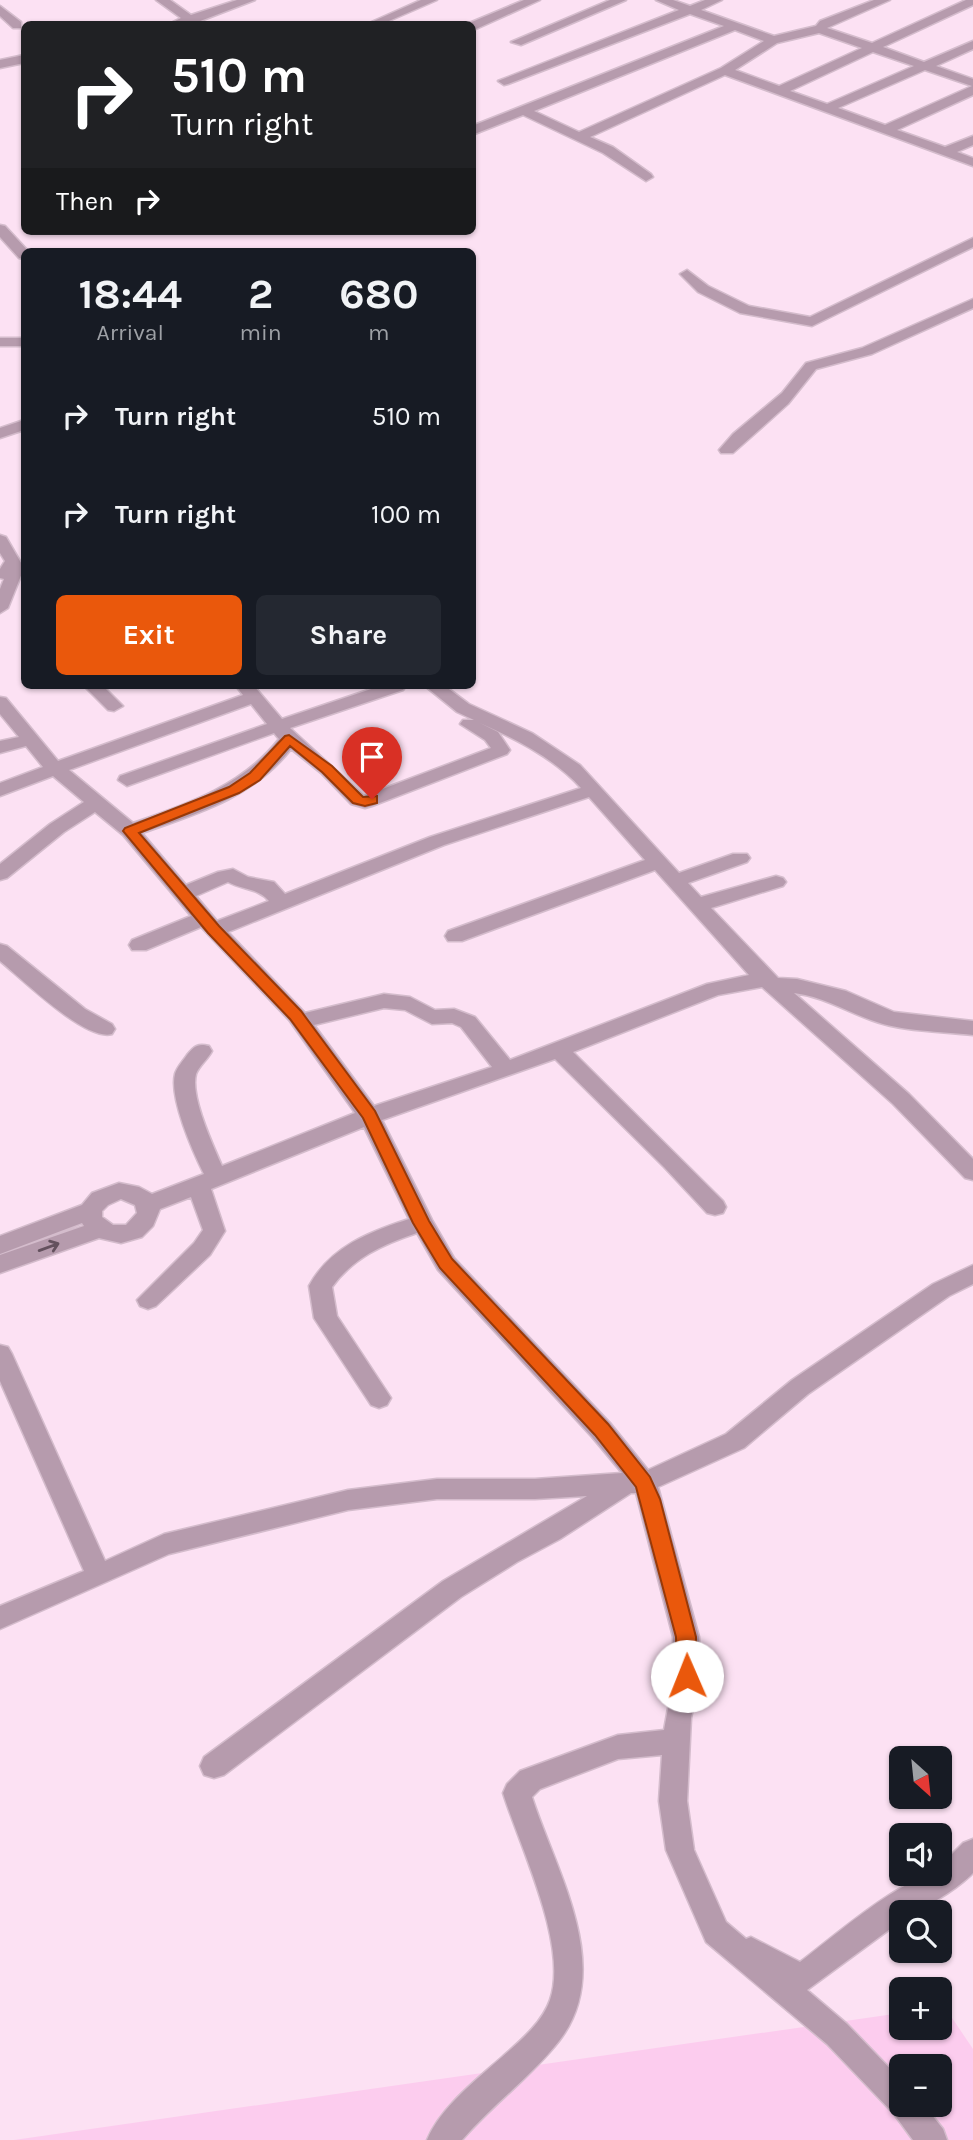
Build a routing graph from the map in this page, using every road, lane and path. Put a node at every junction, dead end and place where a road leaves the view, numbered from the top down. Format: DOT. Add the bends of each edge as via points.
graph roads {
  1 [pos="162,0"];
  2 [pos="249,0"];
  3 [pos="431,0"];
  4 [pos="534,0"];
  5 [pos="620,0"];
  6 [pos="662,0"];
  7 [pos="716,0"];
  8 [pos="884,0"];
  9 [pos="952,0"];
  10 [pos="970,4"];
  11 [pos="0,10"];
  12 [pos="693,10"];
  13 [pos="191,20"];
  14 [pos="187,21"];
  15 [pos="380,21"];
  16 [pos="17,24"];
  17 [pos="476,24"];
  18 [pos="735,26"];
  19 [pos="820,29"];
  20 [pos="773,40"];
  21 [pos="517,42"];
  22 [pos="973,45"];
  23 [pos="4,46"];
  24 [pos="871,47"];
  25 [pos="21,59"];
  26 [pos="21,60"];
  27 [pos="0,64"];
  28 [pos="923,65"];
  29 [pos="724,71"];
  30 [pos="504,81"];
  31 [pos="973,83"];
  32 [pos="973,90"];
  33 [pos="779,91"];
  34 [pos="826,109"];
  35 [pos="524,111"];
  36 [pos="476,129"];
  37 [pos="886,130"];
  38 [pos="581,136"];
  39 [pos="973,140"];
  40 [pos="946,152"];
  41 [pos="973,162"];
  42 [pos="646,177"];
  43 [pos="1,232"];
  44 [pos="973,242"];
  45 [pos="21,252"];
  46 [pos="687,274"];
  47 [pos="973,303"];
  48 [pos="0,342"];
  49 [pos="21,342"];
  50 [pos="21,426"];
  51 [pos="0,433"];
  52 [pos="727,450"];
  53 [pos="0,540"];
  54 [pos="13,564"];
  55 [pos="21,582"];
  56 [pos="0,608"];
  57 [pos="96,689"];
  58 [pos="249,689"];
  59 [pos="390,689"];
  60 [pos="441,692"];
  61 [pos="0,702"];
  62 [pos="114,706"];
  63 [pos="284,732"];
  64 [pos="30,740"];
  65 [pos="0,747"];
  66 [pos="55,768"];
  67 [pos="127,780"];
  68 [pos="0,790"];
  69 [pos="593,790"];
  70 [pos="97,802"];
  71 [pos="130,831"];
  72 [pos="740,858"];
  73 [pos="658,862"];
  74 [pos="0,874"];
  75 [pos="675,881"];
  76 [pos="776,882"];
  77 [pos="184,893"];
  78 [pos="282,903"];
  79 [pos="697,905"];
  80 [pos="209,924"];
  81 [pos="455,936"];
  82 [pos="139,945"];
  83 [pos="0,951"];
  84 [pos="745,958"];
  85 [pos="768,982"];
  86 [pos="714,989"];
  87 [pos="300,1021"];
  88 [pos="970,1022"];
  89 [pos="105,1029"];
  90 [pos="557,1049"];
  91 [pos="202,1051"];
  92 [pos="506,1070"];
  93 [pos="369,1116"];
  94 [pos="973,1172"];
  95 [pos="207,1181"];
  96 [pos="148,1205"];
  97 [pos="715,1207"];
  98 [pos="94,1220"];
  99 [pos="422,1223"];
  100 [pos="0,1245"];
  101 [pos="0,1264"];
  102 [pos="973,1273"];
  103 [pos="148,1300"];
  104 [pos="3,1368"];
  105 [pos="379,1398"];
  106 [pos="636,1482"];
  107 [pos="99,1576"];
  108 [pos="0,1618"];
  109 [pos="676,1741"];
  110 [pos="214,1766"];
  111 [pos="973,1852"];
  112 [pos="716,1932"];
  113 [pos="889,2089"];
  114 [pos="913,2117"];
  115 [pos="442,2140"];
  116 [pos="932,2140"];
  1 -- 13 [label="street"];
  2 -- 13 [label="street"];
  3 -- 15 [label="street"];
  4 -- 17 [label="street"];
  5 -- 21 [label="street"];
  6 -- 12 [label="street"];
  7 -- 12 [label="street"];
  8 -- 19 [label="street"];
  9 -- 10 [label="street"];
  10 -- 24 [label="street"];
  11 -- 16 [label="street"];
  12 -- 18 [label="street"];
  12 -- 30 [label="street"];
  13 -- 14 [label="street"];
  18 -- 20 [label="street"];
  18 -- 35 [label="street"];
  19 -- 20 [label="street"];
  19 -- 24 [label="street"];
  20 -- 29 [label="street"];
  22 -- 28 [label="street"];
  23 -- 25 [label="street"];
  24 -- 28 [label="street"];
  24 -- 33 [label="street"];
  26 -- 27 [label="street"];
  28 -- 31 [label="street"];
  28 -- 34 [label="street"];
  29 -- 33 [label="street"];
  29 -- 38 [label="street"];
  32 -- 37 [label="street"];
  33 -- 34 [label="street"];
  34 -- 37 [label="street"];
  35 -- 36 [label="street"];
  35 -- 38 [label="street"];
  37 -- 40 [label="street"];
  38 -- 42 [label="street"];
  39 -- 40 [label="street"];
  40 -- 41 [label="street"];
  43 -- 45 [label="street"];
  44 -- 46 [label="street" via="812,322 745,310 704,289"];
  47 -- 52 [label="street" via="867,351 811,366 779,405 741,433"];
  48 -- 49 [label="street"];
  50 -- 51 [label="street"];
  53 -- 54 [label="street"];
  54 -- 55 [label="street"];
  54 -- 56 [label="street"];
  57 -- 62 [label="street"];
  58 -- 63 [label="street"];
  58 -- 66 [label="street"];
  59 -- 63 [label="street"];
  60 -- 63 [label="street" via="445,708 492,736 501,750 365,802"];
  60 -- 69 [label="street" via="463,708 526,737 574,769"];
  61 -- 64 [label="street"];
  63 -- 67 [label="street"];
  63 -- 71 [label="street" via="255,776 234,790"];
  64 -- 65 [label="street"];
  64 -- 66 [label="street"];
  66 -- 68 [label="street"];
  66 -- 70 [label="street"];
  69 -- 73 [label="street"];
  69 -- 78 [label="street" via="437,841"];
  70 -- 71 [label="street"];
  70 -- 74 [label="street"];
  71 -- 77 [label="street"];
  72 -- 75 [label="street"];
  73 -- 75 [label="street"];
  73 -- 81 [label="street"];
  75 -- 79 [label="street"];
  76 -- 79 [label="street"];
  77 -- 78 [label="street" via="233,875 243,882 267,886"];
  77 -- 80 [label="street"];
  78 -- 80 [label="street"];
  79 -- 84 [label="street"];
  80 -- 82 [label="street"];
  80 -- 87 [label="street"];
  83 -- 89 [label="street" via="78,1014"];
  84 -- 85 [label="street"];
  84 -- 86 [label="street"];
  85 -- 86 [label="street"];
  85 -- 88 [label="street" via="839,996 894,1020"];
  85 -- 94 [label="street" via="901,1100"];
  86 -- 90 [label="street"];
  87 -- 92 [label="street" via="384,1000 410,1003 432,1017 454,1016 468,1022"];
  87 -- 93 [label="street"];
  90 -- 92 [label="street"];
  90 -- 97 [label="street"];
  91 -- 95 [label="street" via="186,1074"];
  92 -- 93 [label="street"];
  93 -- 95 [label="street"];
  93 -- 99 [label="street"];
  95 -- 96 [label="street"];
  95 -- 103 [label="street" via="214,1231 202,1250"];
  96 -- 98 [label="street" via="143,1224 121,1235 108,1234"];
  96 -- 98 [label="street" via="131,1192 106,1194 96,1201"];
  98 -- 100 [label="street"];
  101 -- 98 [label="street, one-way"];
  99 -- 105 [label="street" via="354,1250 333,1267 320,1286 326,1318"];
  99 -- 106 [label="street" via="446,1264 601,1430"];
  102 -- 106 [label="street" via="800,1387 735,1441 689,1464"];
  104 -- 107 [label="street"];
  106 -- 107 [label="street" via="373,1495 164,1545"];
  106 -- 109 [label="street" via="651,1499 686,1637 687,1676"];
  106 -- 110 [label="street" via="452,1589"];
  107 -- 108 [label="street"];
  109 -- 112 [label="street" via="673,1801 680,1850"];
  109 -- 115 [label="street" via="618,1747 530,1780 517,1793 561,1922 570,1975 567,1992 554,2023"];
  111 -- 112 [label="street" via="962,1866 912,1896 802,1978"];
  112 -- 113 [label="street" via="837,2034"];
  114 -- 116 [label="street"];
}
